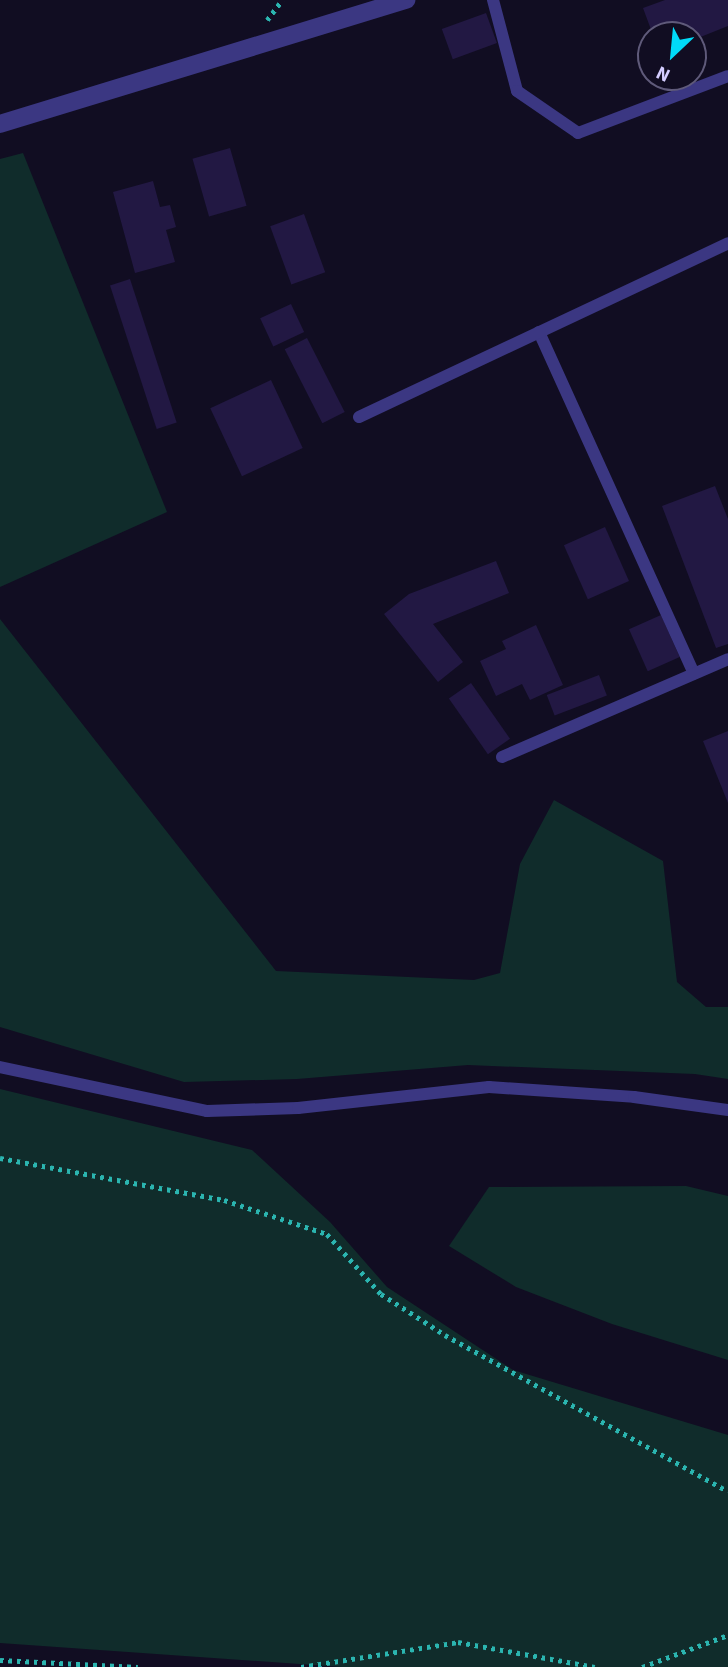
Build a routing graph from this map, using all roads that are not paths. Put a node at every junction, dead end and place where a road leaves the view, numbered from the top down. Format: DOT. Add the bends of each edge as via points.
graph roads {
  1 [pos="406,0"];
  2 [pos="493,0"];
  3 [pos="728,76"];
  4 [pos="0,124"];
  5 [pos="728,243"];
  6 [pos="539,332"];
  7 [pos="359,416"];
  8 [pos="728,659"];
  9 [pos="694,674"];
  10 [pos="502,757"];
  11 [pos="0,1067"];
  12 [pos="728,1110"];
  1 -- 4 [label="street"];
  2 -- 3 [label="lane" via="517,91 578,133"];
  5 -- 6 [label="lane"];
  6 -- 7 [label="lane"];
  6 -- 9 [label="lane"];
  8 -- 9 [label="lane"];
  9 -- 10 [label="lane"];
  11 -- 12 [label="lane" via="207,1111 299,1108 489,1087 634,1097"];
}
